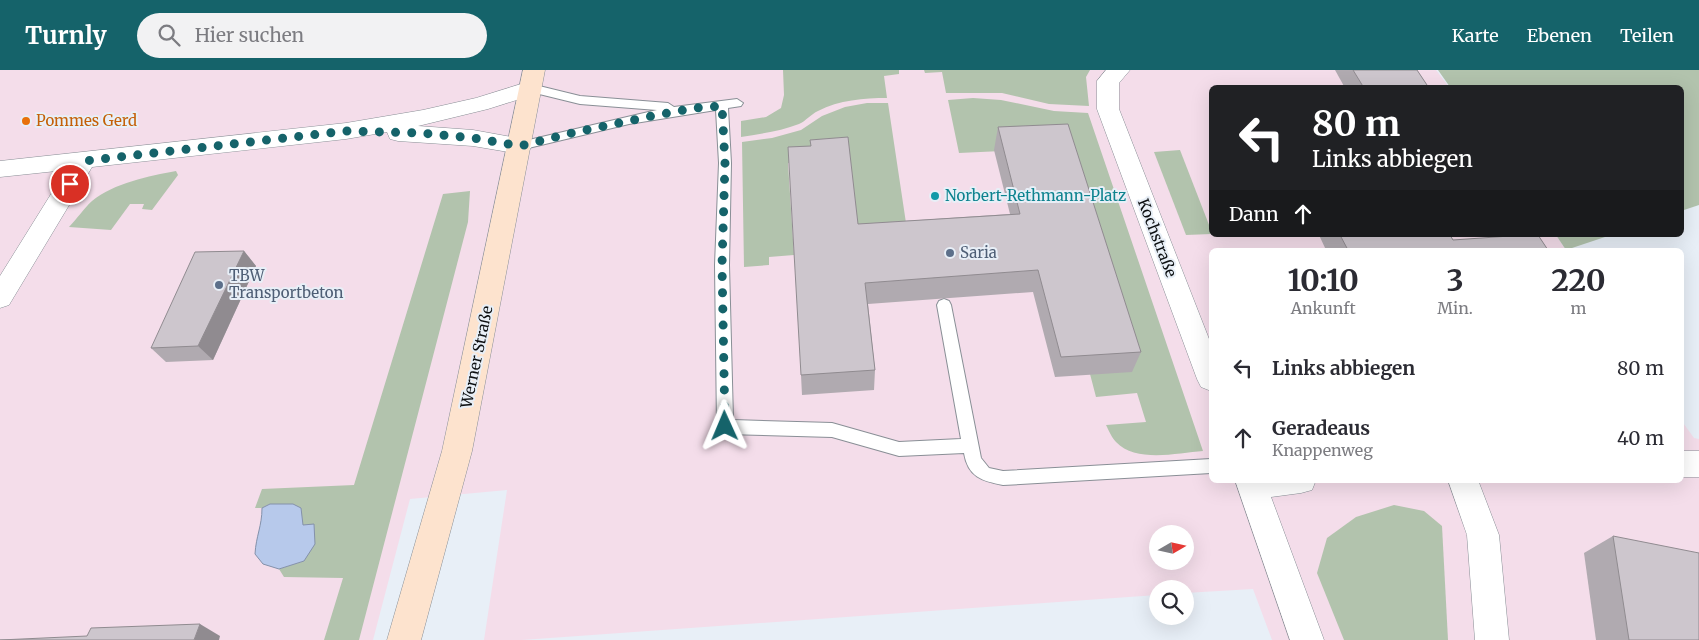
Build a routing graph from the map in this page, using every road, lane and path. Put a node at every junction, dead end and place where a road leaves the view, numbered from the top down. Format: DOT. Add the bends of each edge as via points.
graph roads {
  1 [pos="1119,70"];
  2 [pos="533,79"];
  3 [pos="695,108"];
  4 [pos="346,131"];
  5 [pos="520,146"];
  6 [pos="84,161"];
  7 [pos="0,169"];
  8 [pos="0,298"];
  9 [pos="944,305"];
  10 [pos="1209,374"];
  11 [pos="970,446"];
  12 [pos="1684,464"];
  13 [pos="1699,464"];
  14 [pos="1209,466"];
  15 [pos="1251,483"];
  16 [pos="1464,483"];
  17 [pos="404,640"];
  18 [pos="1307,640"];
  19 [pos="1492,640"];
  1 -- 10 [label="street, Kochstraße" via="1108,81 1108,109"];
  2 -- 3 [label="lane" via="580,100"];
  2 -- 4 [label="street" via="480,104"];
  2 -- 5 [label="main road, Werner Straße"];
  3 -- 5 [label="lane"];
  3 -- 11 [label="lane" via="730,104 722,265 725,426 832,430 900,449"];
  4 -- 5 [label="street" via="430,134"];
  4 -- 6 [label="street"];
  5 -- 17 [label="main road, Werner Straße" via="457,451"];
  6 -- 7 [label="street"];
  6 -- 8 [label="street"];
  9 -- 11 [label="lane"];
  11 -- 14 [label="lane" via="972,461 984,474 1003,478"];
  12 -- 13 [label="street"];
  15 -- 18 [label="street"];
  16 -- 19 [label="street" via="1483,535"];
}
